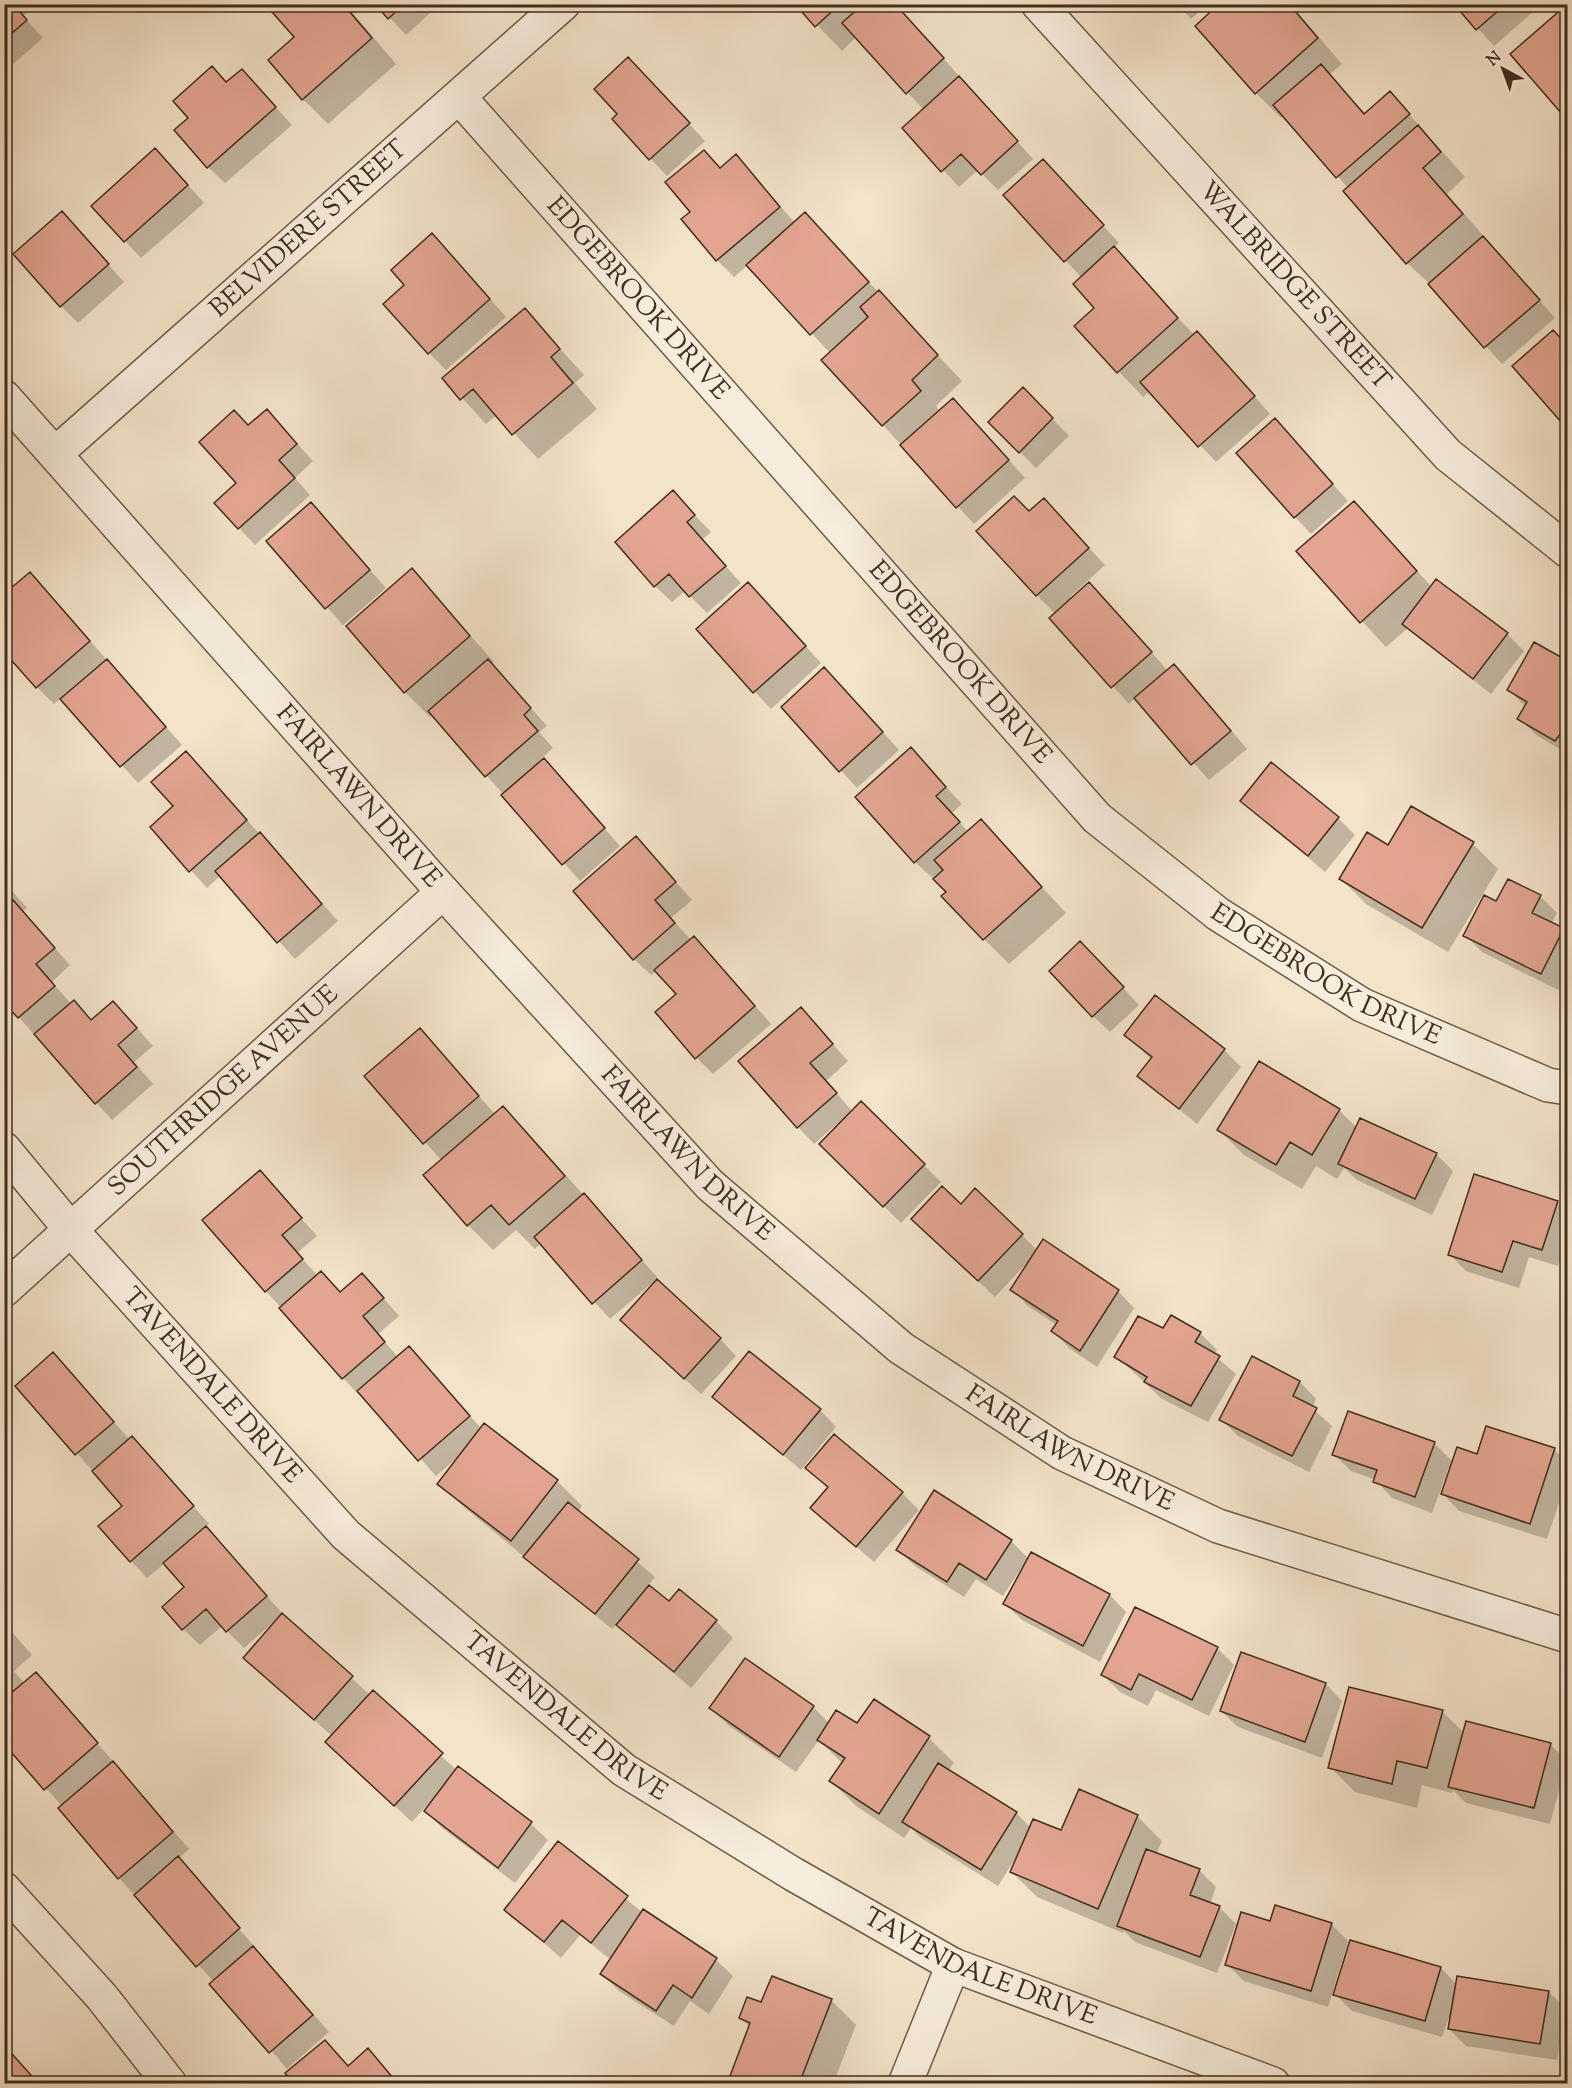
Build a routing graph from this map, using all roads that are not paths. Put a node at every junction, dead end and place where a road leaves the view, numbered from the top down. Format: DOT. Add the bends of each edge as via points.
graph roads {
  1 [pos="563,4"];
  2 [pos="1038,4"];
  3 [pos="460,98"];
  4 [pos="4,397"];
  5 [pos="55,454"];
  6 [pos="1568,551"];
  7 [pos="443,892"];
  8 [pos="1568,1088"];
  9 [pos="4,1149"];
  10 [pos="71,1230"];
  11 [pos="4,1290"];
  12 [pos="1568,1636"];
  13 [pos="4,1889"];
  14 [pos="953,1965"];
  15 [pos="170,2084"];
  16 [pos="905,2084"];
  17 [pos="1273,2084"];
  1 -- 3 [label="street, BELVIDERE STREET"];
  2 -- 6 [label="street, WALBRIDGE STREET" via="1448,455"];
  3 -- 5 [label="street, BELVIDERE STREET"];
  3 -- 8 [label="street, EDGEBROOK DRIVE" via="1097,818 1218,914 1362,1005 1548,1085"];
  4 -- 5 [label="street, FAIRLAWN DRIVE"];
  5 -- 7 [label="street, FAIRLAWN DRIVE"];
  7 -- 10 [label="street, SOUTHRIDGE AVENUE"];
  7 -- 12 [label="street, FAIRLAWN DRIVE" via="710,1185 901,1348 1062,1452 1218,1526"];
  9 -- 10 [label="street, TAVENDALE DRIVE"];
  10 -- 11 [label="street, SOUTHRIDGE AVENUE"];
  10 -- 14 [label="street, TAVENDALE DRIVE" via="346,1535 624,1770 793,1874"];
  13 -- 15 [label="street" via="102,1996"];
  14 -- 16 [label="street"];
  14 -- 17 [label="street, TAVENDALE DRIVE"];
}
